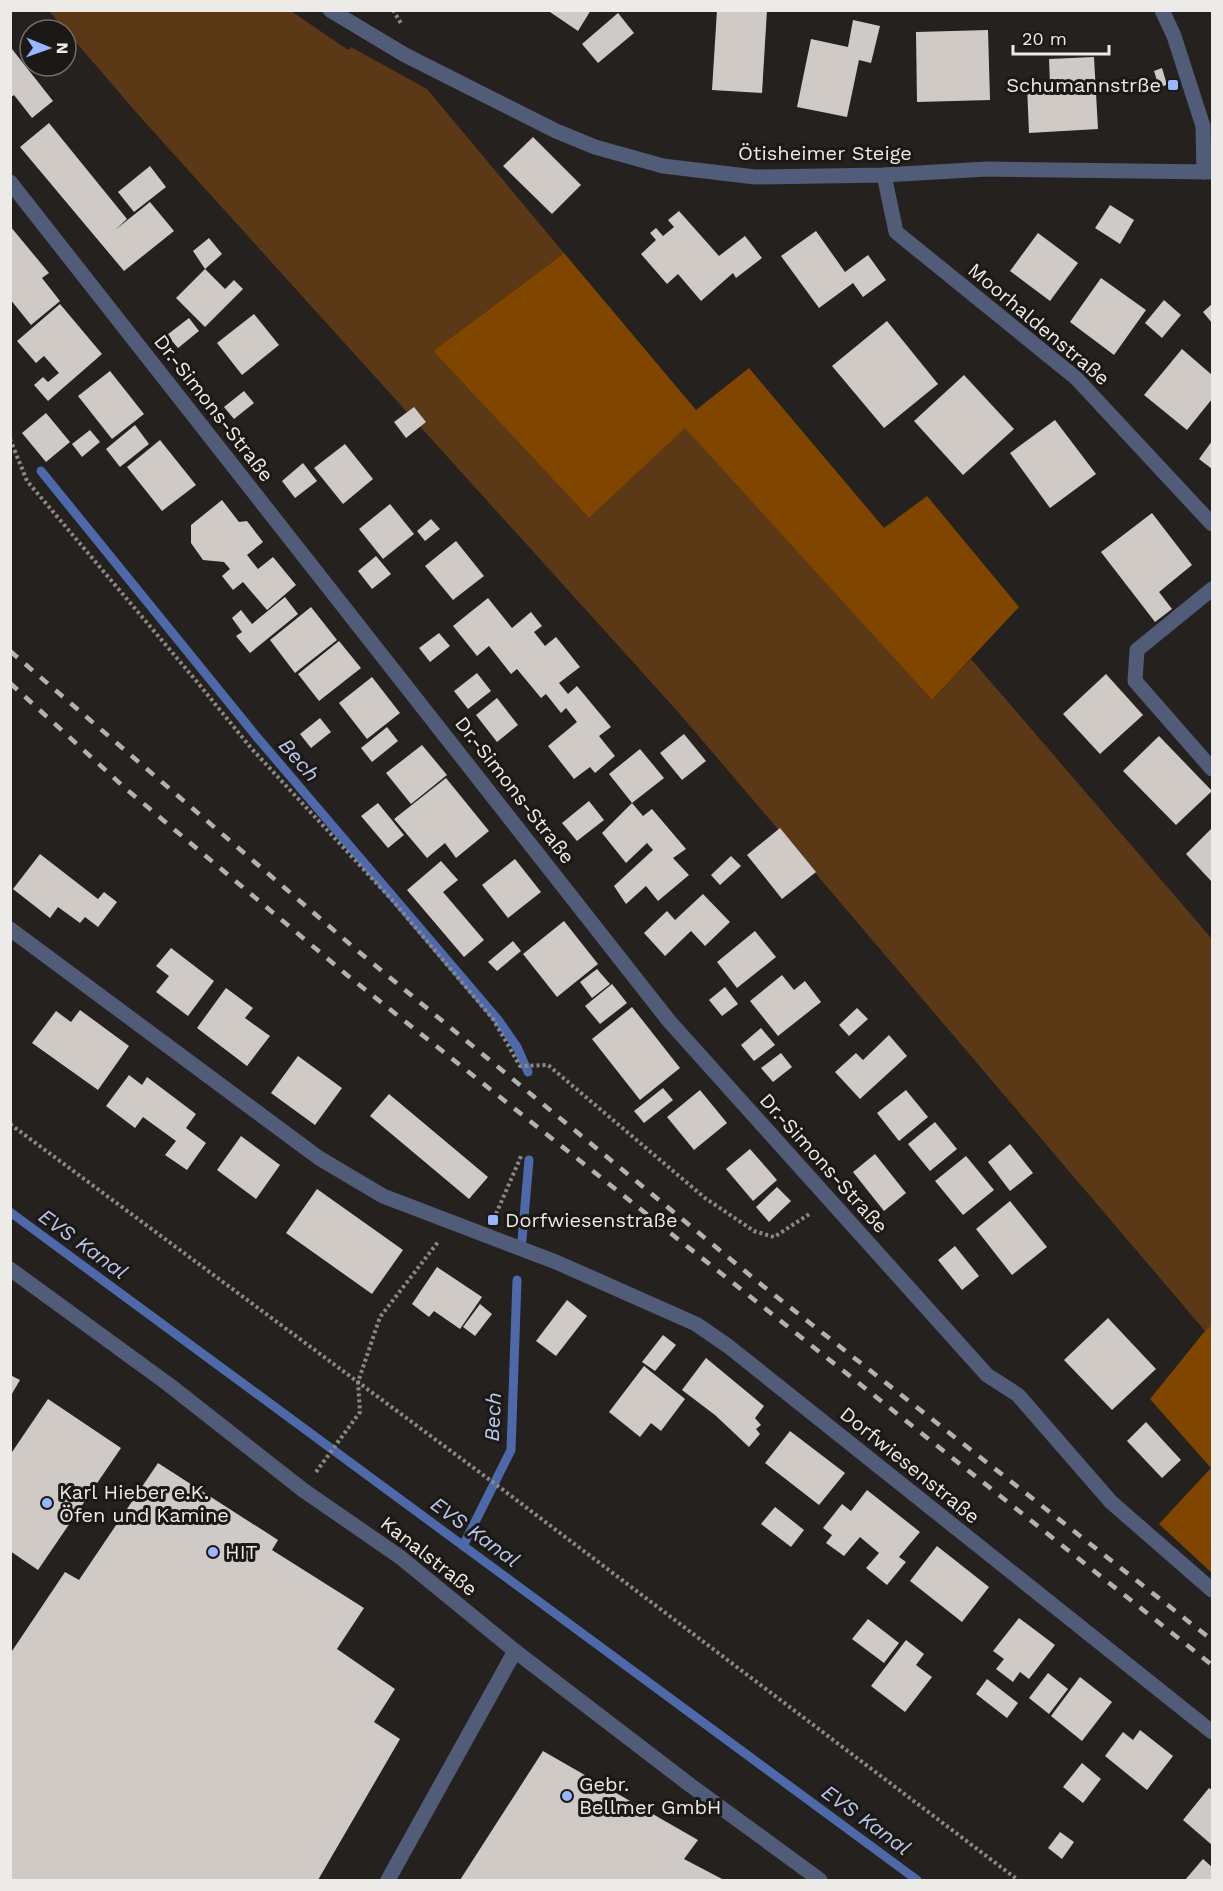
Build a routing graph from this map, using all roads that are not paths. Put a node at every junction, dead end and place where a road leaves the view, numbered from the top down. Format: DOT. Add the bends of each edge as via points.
graph roads {
  1 [pos="330,10"];
  2 [pos="1162,10"];
  3 [pos="1208,172"];
  4 [pos="884,176"];
  5 [pos="10,182"];
  6 [pos="1212,524"];
  7 [pos="1212,589"];
  8 [pos="1212,769"];
  9 [pos="10,929"];
  10 [pos="10,1269"];
  11 [pos="1212,1590"];
  12 [pos="515,1651"];
  13 [pos="1212,1732"];
  14 [pos="388,1881"];
  15 [pos="820,1881"];
  1 -- 4 [label="street, Ötisheimer Steige" via="405,55 595,147 663,166 755,177"];
  2 -- 3 [label="street" via="1203,126"];
  3 -- 4 [label="street, Ötisheimer Steige" via="987,169"];
  4 -- 6 [label="street, Moorhaldenstraße" via="896,232 1076,378"];
  5 -- 11 [label="street, Dr.-Simons-Straße" via="669,1021 987,1375 1018,1395 1111,1502"];
  7 -- 8 [label="street" via="1137,650 1135,681"];
  9 -- 13 [label="street, Dorfwiesenstraße" via="319,1158 383,1196 556,1262 696,1324"];
  10 -- 12 [label="street, Kanalstraße" via="168,1384 303,1490 400,1557"];
  12 -- 14 [label="street"];
  12 -- 15 [label="street, Kanalstraße"];
}
